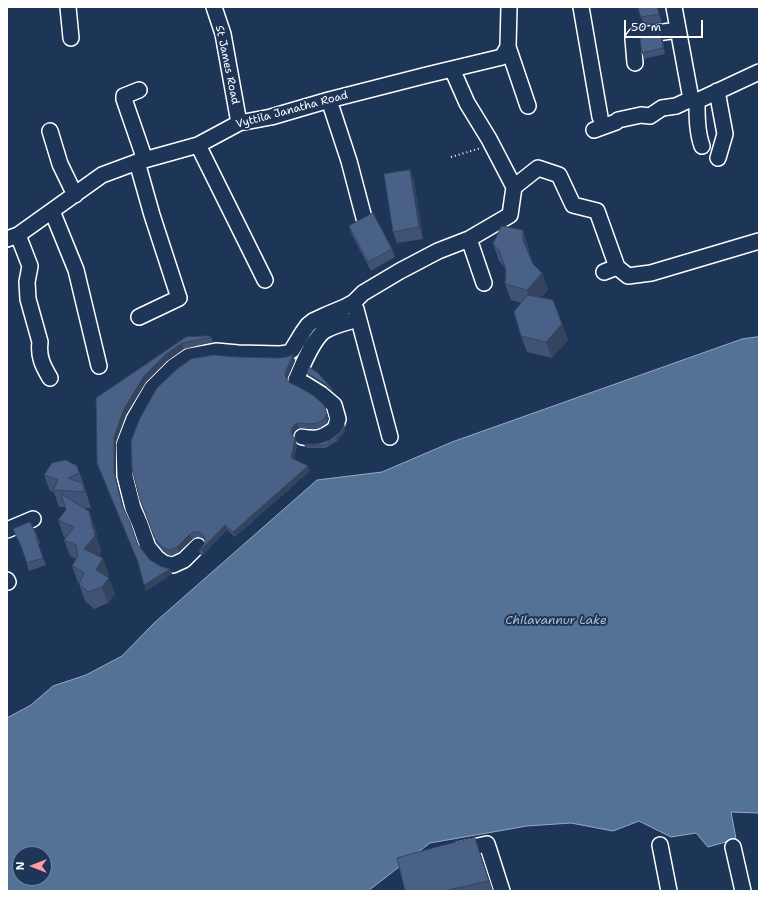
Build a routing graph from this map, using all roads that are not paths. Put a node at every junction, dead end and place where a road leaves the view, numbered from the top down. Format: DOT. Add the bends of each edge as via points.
graph roads {
  1 [pos="68,7"];
  2 [pos="214,7"];
  3 [pos="509,7"];
  4 [pos="581,7"];
  5 [pos="674,7"];
  6 [pos="678,30"];
  7 [pos="71,38"];
  8 [pos="508,47"];
  9 [pos="635,63"];
  10 [pos="452,69"];
  11 [pos="759,72"];
  12 [pos="139,90"];
  13 [pos="717,91"];
  14 [pos="329,100"];
  15 [pos="694,100"];
  16 [pos="528,106"];
  17 [pos="239,123"];
  18 [pos="50,131"];
  19 [pos="198,145"];
  20 [pos="702,146"];
  21 [pos="718,158"];
  22 [pos="141,161"];
  23 [pos="514,187"];
  24 [pos="75,195"];
  25 [pos="52,211"];
  26 [pos="364,218"];
  27 [pos="13,237"];
  28 [pos="470,239"];
  29 [pos="759,241"];
  30 [pos="265,280"];
  31 [pos="484,283"];
  32 [pos="354,302"];
  33 [pos="140,317"];
  34 [pos="358,319"];
  35 [pos="99,366"];
  36 [pos="50,378"];
  37 [pos="302,437"];
  38 [pos="390,437"];
  39 [pos="33,519"];
  40 [pos="7,530"];
  41 [pos="198,546"];
  42 [pos="660,845"];
  43 [pos="733,847"];
  44 [pos="444,854"];
  45 [pos="502,891"];
  46 [pos="669,891"];
  47 [pos="743,891"];
  1 -- 7 [label="street"];
  2 -- 17 [label="street, St James Road" via="223,34"];
  3 -- 8 [label="street"];
  4 -- 15 [label="street" via="597,124 641,115 650,116 662,108"];
  5 -- 6 [label="street"];
  6 -- 9 [label="street" via="635,36"];
  6 -- 15 [label="street"];
  8 -- 10 [label="street, Vyttila Janatha Road" via="502,58"];
  8 -- 16 [label="street"];
  10 -- 14 [label="street, Vyttila Janatha Road"];
  10 -- 23 [label="street" via="467,103"];
  11 -- 13 [label="street"];
  12 -- 22 [label="street" via="124,96 124,99"];
  13 -- 15 [label="street"];
  13 -- 21 [label="street" via="725,134"];
  14 -- 17 [label="street, Vyttila Janatha Road" via="271,117"];
  14 -- 26 [label="street"];
  15 -- 20 [label="street"];
  17 -- 19 [label="street, Vyttila Janatha Road"];
  18 -- 24 [label="street" via="60,164"];
  19 -- 22 [label="street, Vyttila Janatha Road"];
  19 -- 30 [label="street"];
  22 -- 24 [label="street, Vyttila Janatha Road" via="102,176"];
  22 -- 33 [label="street" via="152,215 179,298"];
  23 -- 28 [label="street" via="510,215"];
  23 -- 29 [label="street" via="538,168 559,175 573,205 597,211 610,270 628,276 651,273"];
  24 -- 25 [label="street, Vyttila Janatha Road"];
  25 -- 27 [label="street, Vyttila Janatha Road"];
  25 -- 35 [label="street" via="76,270"];
  27 -- 36 [label="street" via="30,266 28,299 40,342 40,358"];
  28 -- 31 [label="street"];
  28 -- 32 [label="street" via="438,250 363,293"];
  32 -- 34 [label="street"];
  32 -- 41 [label="street" via="308,325 288,353 245,354 216,351 189,356 173,367 152,388 134,419 124,445 125,476 133,508 148,547 164,563 173,565 184,560"];
  34 -- 37 [label="street" via="321,334 296,380 321,394 334,405 338,419 335,429 325,436 313,439"];
  34 -- 38 [label="street"];
  39 -- 40 [label="street"];
  42 -- 46 [label="street"];
  43 -- 47 [label="street"];
  44 -- 45 [label="street" via="487,844"];
}
